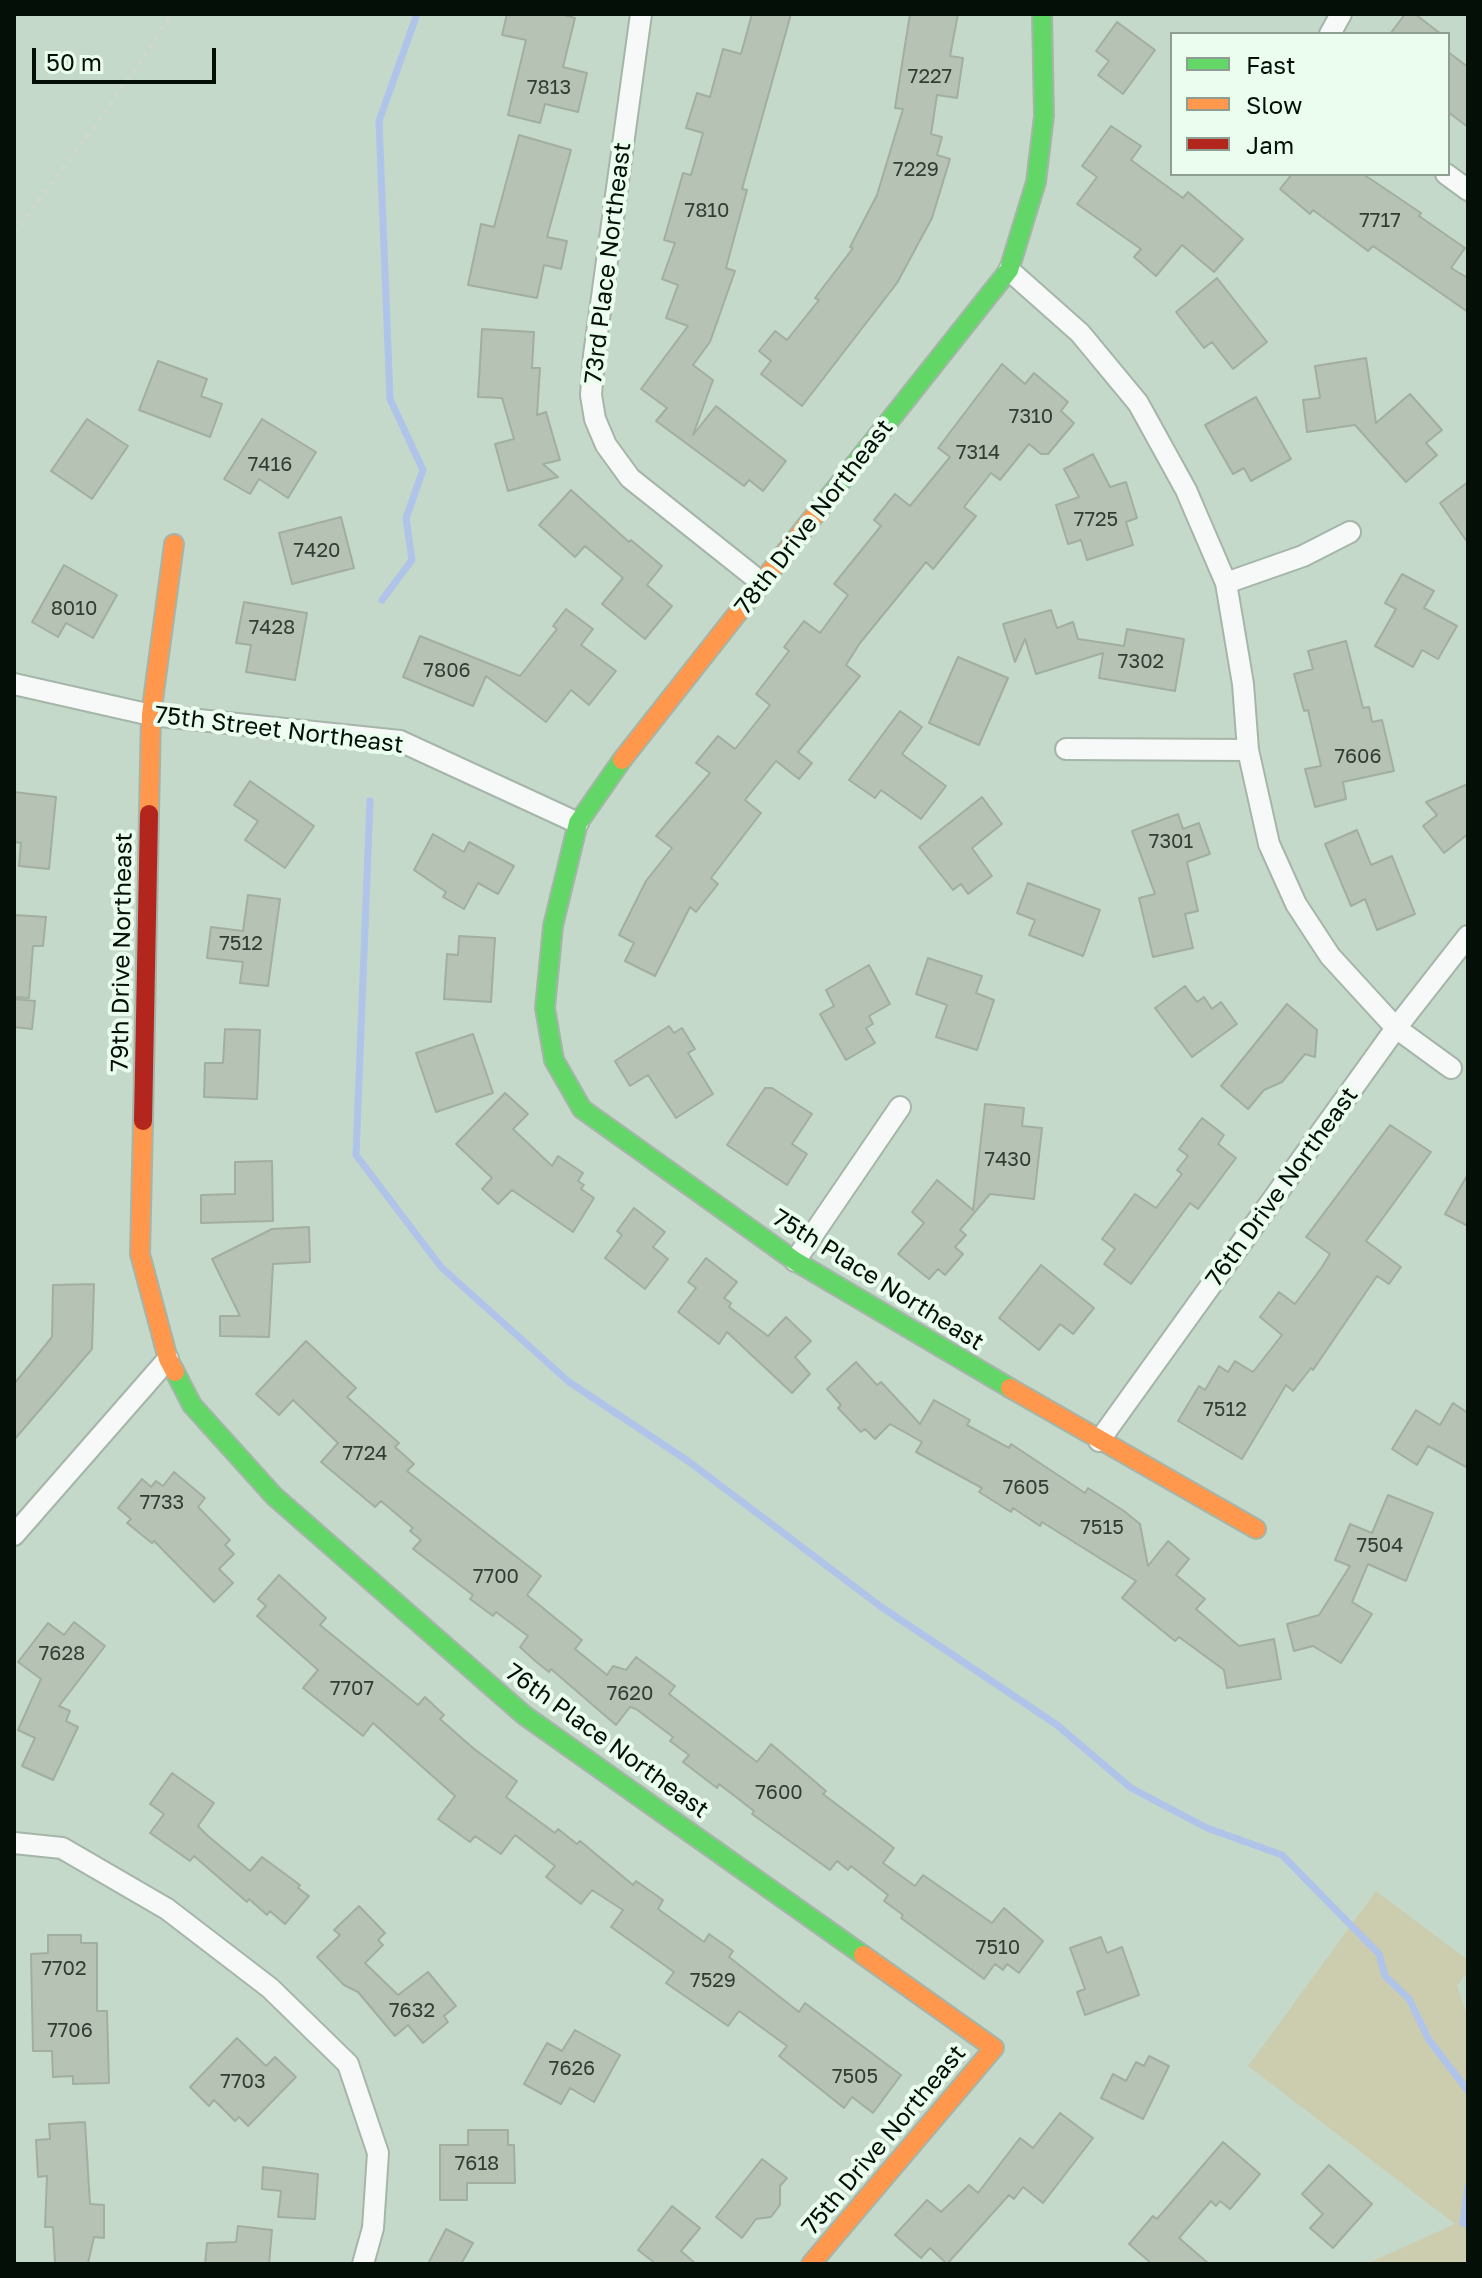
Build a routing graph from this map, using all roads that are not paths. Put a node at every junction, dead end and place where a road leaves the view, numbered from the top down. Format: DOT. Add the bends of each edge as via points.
graph roads {
  1 [pos="641,14"];
  2 [pos="1042,14"];
  3 [pos="1341,14"];
  4 [pos="1331,32"];
  5 [pos="1449,176"];
  6 [pos="1468,190"];
  7 [pos="1009,270"];
  8 [pos="1350,532"];
  9 [pos="174,544"];
  10 [pos="762,583"];
  11 [pos="1226,583"];
  12 [pos="14,684"];
  13 [pos="151,715"];
  14 [pos="1066,749"];
  15 [pos="1248,750"];
  16 [pos="578,823"];
  17 [pos="1468,936"];
  18 [pos="545,1008"];
  19 [pos="1396,1028"];
  20 [pos="1451,1068"];
  21 [pos="900,1107"];
  22 [pos="795,1261"];
  23 [pos="168,1359"];
  24 [pos="1099,1441"];
  25 [pos="1256,1529"];
  26 [pos="14,1535"];
  27 [pos="14,1843"];
  28 [pos="994,2048"];
  29 [pos="363,2264"];
  30 [pos="811,2264"];
  1 -- 10 [label="street, 73rd Place Northeast" via="594,355 595,419 630,478"];
  2 -- 7 [label="street, 78th Drive Northeast" via="1044,116 1036,182"];
  3 -- 4 [label="street"];
  5 -- 6 [label="street"];
  7 -- 10 [label="street, 78th Drive Northeast"];
  7 -- 11 [label="street" via="1080,333 1138,403 1186,490"];
  8 -- 11 [label="street" via="1303,556"];
  9 -- 13 [label="street, 79th Drive Northeast"];
  10 -- 16 [label="street, 78th Drive Northeast"];
  11 -- 15 [label="street"];
  12 -- 13 [label="street, 75th Street Northeast"];
  13 -- 16 [label="street, 75th Street Northeast" via="400,741"];
  13 -- 23 [label="street, 79th Drive Northeast" via="140,1254"];
  14 -- 15 [label="street"];
  15 -- 19 [label="street" via="1269,844 1296,904 1330,956"];
  16 -- 18 [label="street, 78th Drive Northeast" via="553,926"];
  17 -- 19 [label="street, 76th Drive Northeast"];
  18 -- 22 [label="street, 75th Place Northeast" via="554,1060 582,1109"];
  19 -- 20 [label="street"];
  19 -- 24 [label="street, 76th Drive Northeast"];
  21 -- 22 [label="street"];
  22 -- 24 [label="street, 75th Place Northeast"];
  23 -- 26 [label="street"];
  23 -- 28 [label="street, 76th Place Northeast" via="192,1405 274,1496 524,1715"];
  24 -- 25 [label="street, 75th Place Northeast"];
  27 -- 29 [label="street" via="62,1848 167,1909 270,1988 348,2064 378,2153 373,2228"];
  28 -- 30 [label="street, 75th Drive Northeast"];
}
